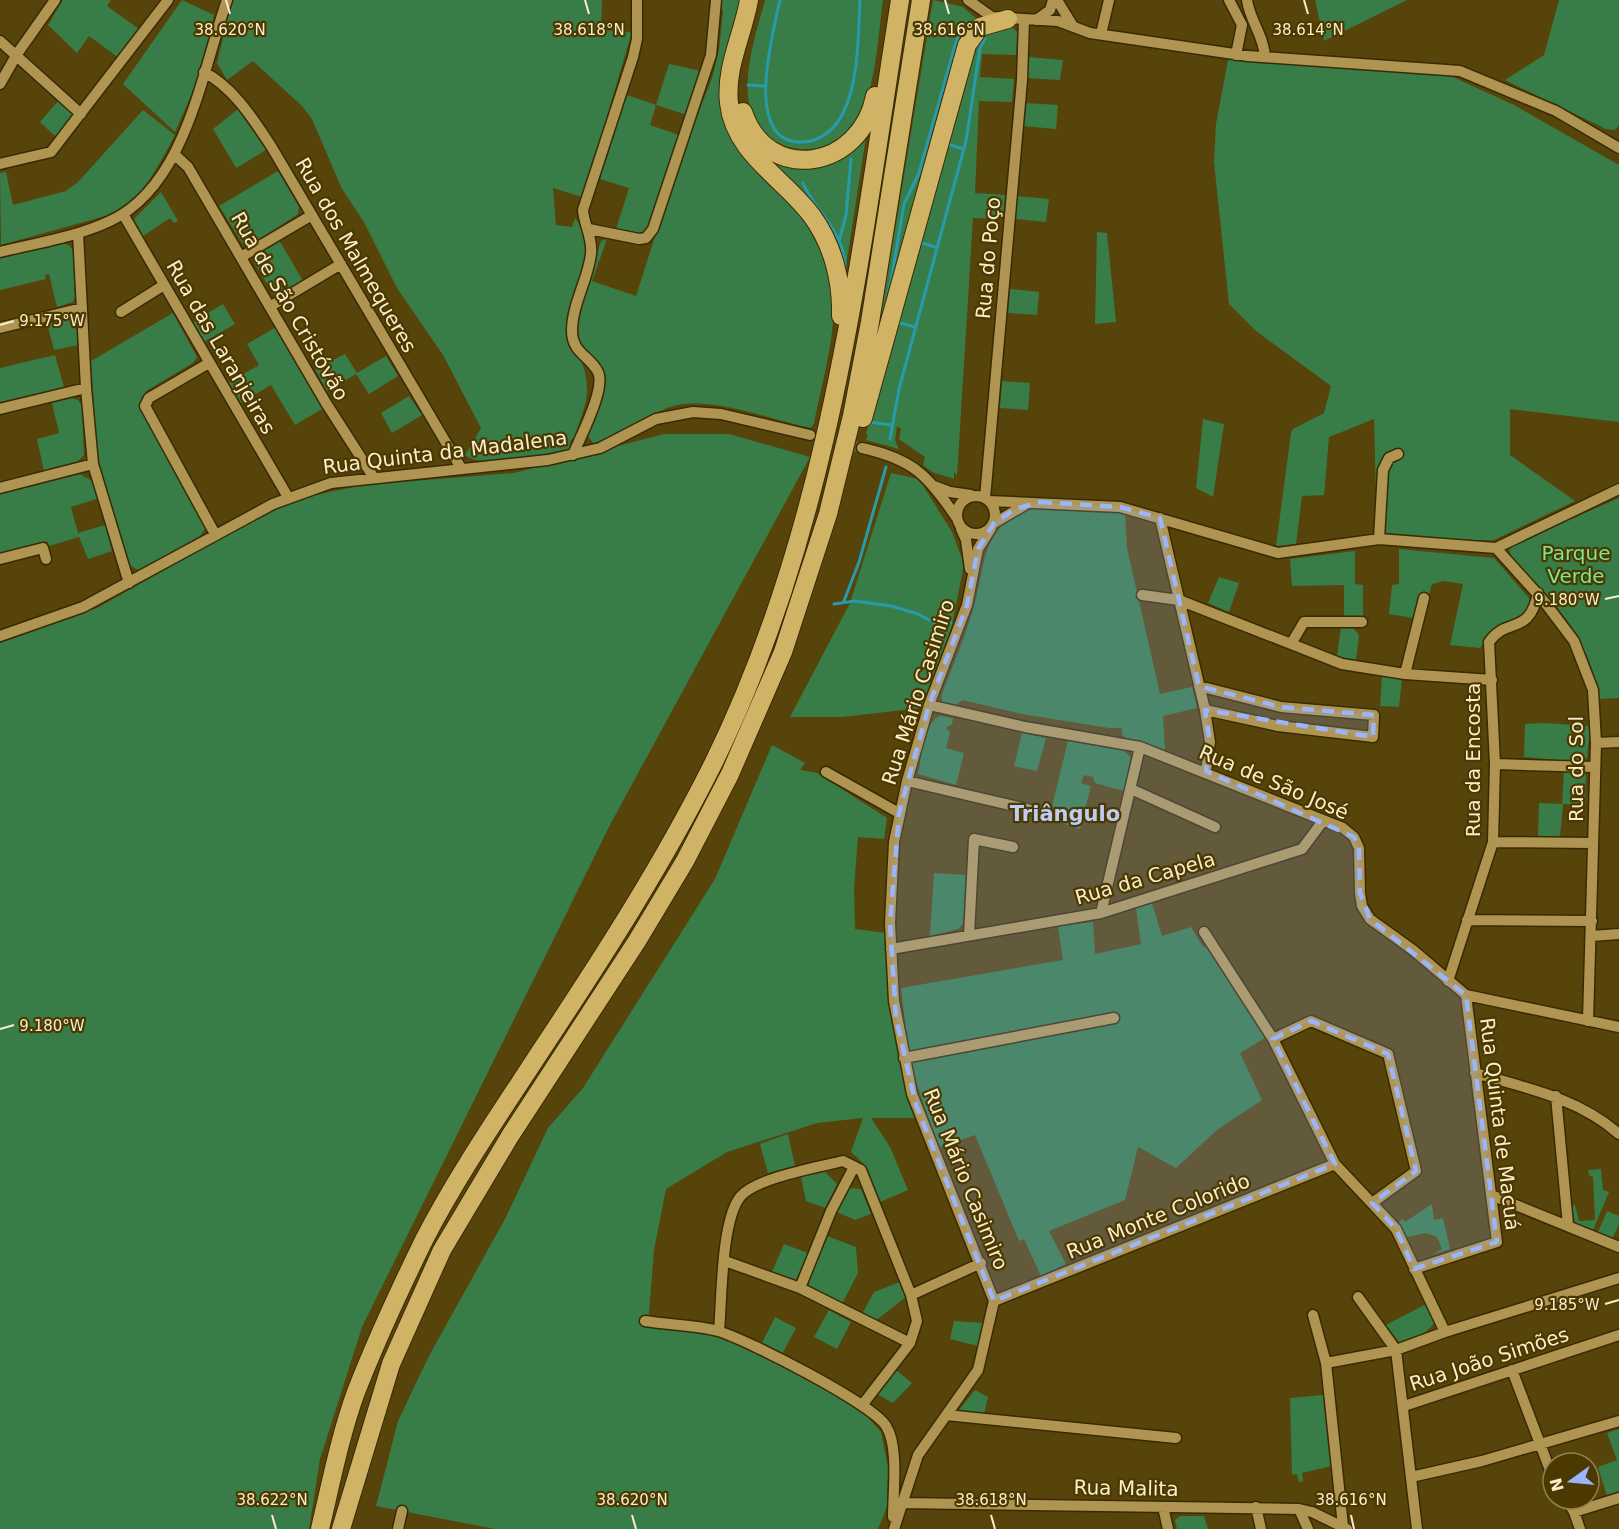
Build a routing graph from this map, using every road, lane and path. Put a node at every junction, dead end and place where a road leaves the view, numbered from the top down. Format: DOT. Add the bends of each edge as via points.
graph roads {
  1 [pos="55,0"];
  2 [pos="168,0"];
  3 [pos="227,0"];
  4 [pos="637,0"];
  5 [pos="716,0"];
  6 [pos="749,0"];
  7 [pos="759,0"];
  8 [pos="893,0"];
  9 [pos="900,0"];
  10 [pos="921,0"];
  11 [pos="969,0"];
  12 [pos="974,0"];
  13 [pos="1055,0"];
  14 [pos="1109,0"];
  15 [pos="1228,0"];
  16 [pos="1247,0"];
  17 [pos="981,11"];
  18 [pos="1021,20"];
  19 [pos="1073,26"];
  20 [pos="1101,34"];
  21 [pos="0,41"];
  22 [pos="16,54"];
  23 [pos="1236,55"];
  24 [pos="1265,57"];
  25 [pos="204,72"];
  26 [pos="0,84"];
  27 [pos="81,114"];
  28 [pos="1619,148"];
  29 [pos="174,154"];
  30 [pos="0,164"];
  31 [pos="123,214"];
  32 [pos="312,215"];
  33 [pos="589,229"];
  34 [pos="78,233"];
  35 [pos="0,252"];
  36 [pos="241,257"];
  37 [pos="341,264"];
  38 [pos="164,285"];
  39 [pos="271,306"];
  40 [pos="82,308"];
  41 [pos="121,312"];
  42 [pos="0,328"];
  43 [pos="209,363"];
  44 [pos="86,388"];
  45 [pos="0,409"];
  46 [pos="831,416"];
  47 [pos="810,435"];
  48 [pos="862,448"];
  49 [pos="1398,454"];
  50 [pos="573,455"];
  51 [pos="93,464"];
  52 [pos="461,468"];
  53 [pos="374,478"];
  54 [pos="927,480"];
  55 [pos="0,488"];
  56 [pos="1619,489"];
  57 [pos="288,497"];
  58 [pos="983,498"];
  59 [pos="1040,502"];
  60 [pos="1161,518"];
  61 [pos="958,522"];
  62 [pos="992,525"];
  63 [pos="216,534"];
  64 [pos="1379,539"];
  65 [pos="1496,548"];
  66 [pos="0,559"];
  67 [pos="46,559"];
  68 [pos="809,576"];
  69 [pos="971,578"];
  70 [pos="129,583"];
  71 [pos="1538,593"];
  72 [pos="1142,596"];
  73 [pos="1424,598"];
  74 [pos="1179,600"];
  75 [pos="1362,622"];
  76 [pos="0,636"];
  77 [pos="1291,644"];
  78 [pos="1405,674"];
  79 [pos="1492,680"];
  80 [pos="1199,686"];
  81 [pos="929,705"];
  82 [pos="1205,710"];
  83 [pos="1619,742"];
  84 [pos="1596,744"];
  85 [pos="1140,747"];
  86 [pos="1495,764"];
  87 [pos="1594,767"];
  88 [pos="1206,771"];
  89 [pos="826,772"];
  90 [pos="907,781"];
  91 [pos="1131,789"];
  92 [pos="1040,812"];
  93 [pos="899,813"];
  94 [pos="1323,821"];
  95 [pos="1215,827"];
  96 [pos="1493,842"];
  97 [pos="1593,843"];
  98 [pos="1013,847"];
  99 [pos="1101,913"];
  100 [pos="1467,920"];
  101 [pos="1592,921"];
  102 [pos="1204,932"];
  103 [pos="1619,934"];
  104 [pos="969,935"];
  105 [pos="1592,936"];
  106 [pos="891,949"];
  107 [pos="1448,981"];
  108 [pos="1466,995"];
  109 [pos="1114,1018"];
  110 [pos="1588,1021"];
  111 [pos="1619,1027"];
  112 [pos="1273,1039"];
  113 [pos="904,1058"];
  114 [pos="1475,1073"];
  115 [pos="1556,1096"];
  116 [pos="1619,1134"];
  117 [pos="1335,1164"];
  118 [pos="854,1167"];
  119 [pos="1491,1195"];
  120 [pos="1372,1203"];
  121 [pos="1568,1225"];
  122 [pos="1619,1247"];
  123 [pos="725,1261"];
  124 [pos="981,1263"];
  125 [pos="1414,1269"];
  126 [pos="1619,1278"];
  127 [pos="800,1288"];
  128 [pos="911,1295"];
  129 [pos="1358,1297"];
  130 [pos="994,1301"];
  131 [pos="1313,1315"];
  132 [pos="645,1322"];
  133 [pos="718,1331"];
  134 [pos="1445,1332"];
  135 [pos="1619,1335"];
  136 [pos="910,1343"];
  137 [pos="1396,1350"];
  138 [pos="1326,1363"];
  139 [pos="1512,1370"];
  140 [pos="863,1404"];
  141 [pos="1404,1406"];
  142 [pos="946,1415"];
  143 [pos="1619,1421"];
  144 [pos="1176,1438"];
  145 [pos="1540,1445"];
  146 [pos="1542,1451"];
  147 [pos="1411,1477"];
  148 [pos="1619,1498"];
  149 [pos="901,1503"];
  150 [pos="1163,1507"];
  151 [pos="1256,1507"];
  152 [pos="1299,1509"];
  153 [pos="402,1511"];
  154 [pos="1574,1512"];
  155 [pos="1345,1527"];
  156 [pos="320,1529"];
  157 [pos="341,1529"];
  158 [pos="398,1529"];
  159 [pos="894,1529"];
  160 [pos="1168,1529"];
  161 [pos="1262,1529"];
  162 [pos="1308,1529"];
  163 [pos="1417,1529"];
  164 [pos="1580,1529"];
  1 -- 22 [label="street"];
  2 -- 27 [label="street"];
  3 -- 25 [label="street"];
  4 -- 33 [label="street" via="633,57 583,210"];
  5 -- 33 [label="street" via="711,55 653,230 639,239"];
  6 -- 46 [label="highway" via="730,73 729,105 735,129 744,142 812,216 829,245 839,279 842,315"];
  7 -- 8 [label="highway" via="741,74 742,110 753,133 767,147 807,160 838,152 855,139 869,118"];
  9 -- 46 [label="highway"];
  10 -- 68 [label="highway" via="861,372 836,484"];
  11 -- 17 [label="street"];
  12 -- 17 [label="street"];
  13 -- 18 [label="street" via="1046,15"];
  13 -- 19 [label="street"];
  14 -- 20 [label="street"];
  15 -- 23 [label="street" via="1242,25"];
  16 -- 24 [label="street"];
  17 -- 18 [label="street" via="992,17"];
  18 -- 19 [label="street" via="1050,20"];
  18 -- 58 [label="street, Rua do Poço" via="1022,80"];
  18 -- 68 [label="highway" via="984,25 967,45 845,481"];
  19 -- 20 [label="street"];
  20 -- 23 [label="street"];
  21 -- 22 [label="street"];
  22 -- 26 [label="street"];
  22 -- 27 [label="street"];
  23 -- 24 [label="street"];
  24 -- 28 [label="street" via="1460,71 1556,111"];
  25 -- 29 [label="street"];
  25 -- 32 [label="street, Rua dos Malmequeres" via="243,106"];
  27 -- 30 [label="street" via="51,152"];
  29 -- 31 [label="street" via="148,192"];
  29 -- 36 [label="street, Rua de São Cristóvão" via="188,167"];
  31 -- 34 [label="street"];
  31 -- 38 [label="street, Rua das Laranjeiras"];
  32 -- 36 [label="street"];
  32 -- 37 [label="street, Rua dos Malmequeres"];
  33 -- 50 [label="street" via="591,255 574,315 573,339 578,351 598,372 601,386"];
  34 -- 35 [label="street"];
  34 -- 40 [label="street"];
  36 -- 39 [label="street, Rua de São Cristóvão"];
  37 -- 39 [label="street"];
  37 -- 52 [label="street, Rua dos Malmequeres"];
  38 -- 41 [label="street"];
  38 -- 43 [label="street, Rua das Laranjeiras"];
  39 -- 53 [label="street, Rua de São Cristóvão"];
  40 -- 42 [label="street"];
  40 -- 44 [label="street"];
  43 -- 57 [label="street, Rua das Laranjeiras"];
  43 -- 63 [label="street" via="149,398 145,406"];
  44 -- 45 [label="street"];
  44 -- 51 [label="street"];
  46 -- 156 [label="highway" via="782,593 714,762 638,900 469,1162 424,1240 356,1393"];
  47 -- 50 [label="street, Rua Quinta da Madalena" via="722,414 693,412 665,416 600,448"];
  48 -- 54 [label="street, Rua Mário Casimiro" via="900,458"];
  49 -- 64 [label="street" via="1389,458 1383,470"];
  50 -- 52 [label="street, Rua Quinta da Madalena" via="522,464"];
  51 -- 55 [label="street"];
  51 -- 70 [label="street"];
  52 -- 53 [label="street, Rua Quinta da Madalena"];
  53 -- 57 [label="street, Rua Quinta da Madalena" via="331,483"];
  54 -- 58 [label="street, Rua Mário Casimiro" via="950,492"];
  54 -- 61 [label="street, Rua Mário Casimiro"];
  56 -- 65 [label="street"];
  57 -- 63 [label="street, Rua Quinta da Madalena"];
  58 -- 59 [label="street, Rua Mário Casimiro"];
  58 -- 61 [label="street" via="963,500"];
  58 -- 62 [label="street" via="994,509"];
  59 -- 60 [label="street, Rua Mário Casimiro" via="1120,507"];
  59 -- 62 [label="street" via="1016,509"];
  60 -- 64 [label="street, Rua Mário Casimiro" via="1278,553"];
  60 -- 74 [label="street"];
  61 -- 62 [label="street" via="975,534"];
  61 -- 69 [label="street, Rua Mário Casimiro" via="966,540"];
  62 -- 69 [label="street, Rua Mário Casimiro" via="978,549"];
  63 -- 70 [label="street, Rua Quinta da Madalena"];
  64 -- 65 [label="street, Rua Mário Casimiro"];
  65 -- 71 [label="street, Rua do Sol"];
  66 -- 67 [label="street" via="43,548"];
  68 -- 157 [label="highway" via="752,728 685,861 442,1250 391,1364"];
  69 -- 81 [label="street, Rua Mário Casimiro" via="967,605"];
  70 -- 76 [label="street, Rua Quinta da Madalena" via="62,615"];
  71 -- 79 [label="street, Rua da Encosta" via="1526,621 1502,631 1489,642"];
  71 -- 84 [label="street, Rua do Sol" via="1574,641 1593,690"];
  72 -- 74 [label="street"];
  73 -- 78 [label="street"];
  74 -- 77 [label="street"];
  74 -- 80 [label="street"];
  75 -- 77 [label="street" via="1304,622"];
  77 -- 78 [label="street" via="1342,664"];
  78 -- 79 [label="street"];
  79 -- 86 [label="street, Rua da Encosta"];
  80 -- 82 [label="street"];
  80 -- 82 [label="street" via="1281,707 1374,715 1373,737 1278,726"];
  81 -- 85 [label="street, Rua de São José"];
  81 -- 90 [label="street, Rua Mário Casimiro"];
  82 -- 88 [label="street" via="1210,742"];
  83 -- 84 [label="street"];
  84 -- 87 [label="street, Rua do Sol"];
  85 -- 88 [label="street, Rua de São José"];
  85 -- 91 [label="street"];
  86 -- 87 [label="street"];
  86 -- 96 [label="street, Rua da Encosta"];
  87 -- 97 [label="street, Rua do Sol"];
  88 -- 94 [label="street, Rua de São José"];
  89 -- 93 [label="street"];
  90 -- 92 [label="street"];
  90 -- 93 [label="street, Rua Mário Casimiro"];
  91 -- 95 [label="street"];
  91 -- 99 [label="street"];
  93 -- 106 [label="street, Rua Mário Casimiro" via="892,865"];
  94 -- 99 [label="street, Rua da Capela" via="1302,849"];
  94 -- 107 [label="street, Rua de São José" via="1354,837 1359,848 1361,900 1370,919"];
  96 -- 97 [label="street"];
  96 -- 100 [label="street, Rua da Encosta"];
  97 -- 101 [label="street, Rua do Sol"];
  98 -- 104 [label="street" via="974,839"];
  99 -- 104 [label="street, Rua da Capela"];
  100 -- 101 [label="street"];
  100 -- 107 [label="street, Rua da Encosta"];
  101 -- 105 [label="street, Rua do Sol"];
  102 -- 112 [label="street"];
  103 -- 105 [label="street"];
  104 -- 106 [label="street, Rua da Capela"];
  105 -- 110 [label="street, Rua do Sol"];
  106 -- 113 [label="street, Rua Mário Casimiro" via="894,1001"];
  107 -- 108 [label="street, Rua de São José"];
  108 -- 110 [label="street, Rua de São José"];
  108 -- 114 [label="street, Rua Quinta de Macuá"];
  109 -- 113 [label="street"];
  110 -- 111 [label="street, Rua de São José"];
  112 -- 117 [label="street"];
  112 -- 120 [label="street" via="1311,1021 1388,1054 1416,1171"];
  113 -- 124 [label="street, Rua Mário Casimiro" via="916,1105"];
  114 -- 115 [label="street"];
  114 -- 119 [label="street, Rua Quinta de Macuá"];
  115 -- 116 [label="street" via="1600,1117"];
  115 -- 121 [label="street"];
  117 -- 120 [label="street"];
  117 -- 130 [label="street, Rua Monte Colorido"];
  118 -- 123 [label="street" via="843,1161 767,1180 741,1196 728,1224"];
  118 -- 127 [label="street" via="831,1211"];
  118 -- 128 [label="street" via="861,1170"];
  119 -- 121 [label="street"];
  119 -- 125 [label="street, Rua Quinta de Macuá" via="1497,1242"];
  120 -- 125 [label="street" via="1396,1229"];
  121 -- 122 [label="street"];
  123 -- 127 [label="street"];
  123 -- 133 [label="street"];
  124 -- 128 [label="street"];
  124 -- 130 [label="street, Rua Mário Casimiro"];
  125 -- 134 [label="street"];
  126 -- 134 [label="street"];
  127 -- 136 [label="street"];
  128 -- 136 [label="street" via="917,1321"];
  129 -- 137 [label="street"];
  130 -- 142 [label="street, Rua Mário Casimiro" via="978,1370"];
  131 -- 138 [label="street"];
  132 -- 133 [label="street"];
  133 -- 140 [label="street"];
  134 -- 137 [label="street"];
  135 -- 139 [label="street, Rua João Simões"];
  136 -- 140 [label="street"];
  137 -- 138 [label="street"];
  137 -- 141 [label="street"];
  138 -- 155 [label="street"];
  139 -- 141 [label="street, Rua João Simões"];
  139 -- 145 [label="street"];
  140 -- 159 [label="street" via="886,1425 892,1440"];
  141 -- 147 [label="street"];
  142 -- 144 [label="street"];
  142 -- 149 [label="street, Rua Mário Casimiro" via="918,1455"];
  143 -- 145 [label="street"];
  145 -- 146 [label="street"];
  145 -- 147 [label="street"];
  147 -- 163 [label="street"];
  148 -- 154 [label="street"];
  149 -- 150 [label="street, Rua Malita"];
  149 -- 159 [label="street, Rua Mário Casimiro"];
  150 -- 151 [label="street, Rua Malita"];
  150 -- 160 [label="street"];
  151 -- 152 [label="street, Rua Malita"];
  151 -- 161 [label="street"];
  152 -- 155 [label="street, Rua Malita"];
  152 -- 162 [label="street"];
  153 -- 158 [label="street"];
  154 -- 164 [label="street"];
}
